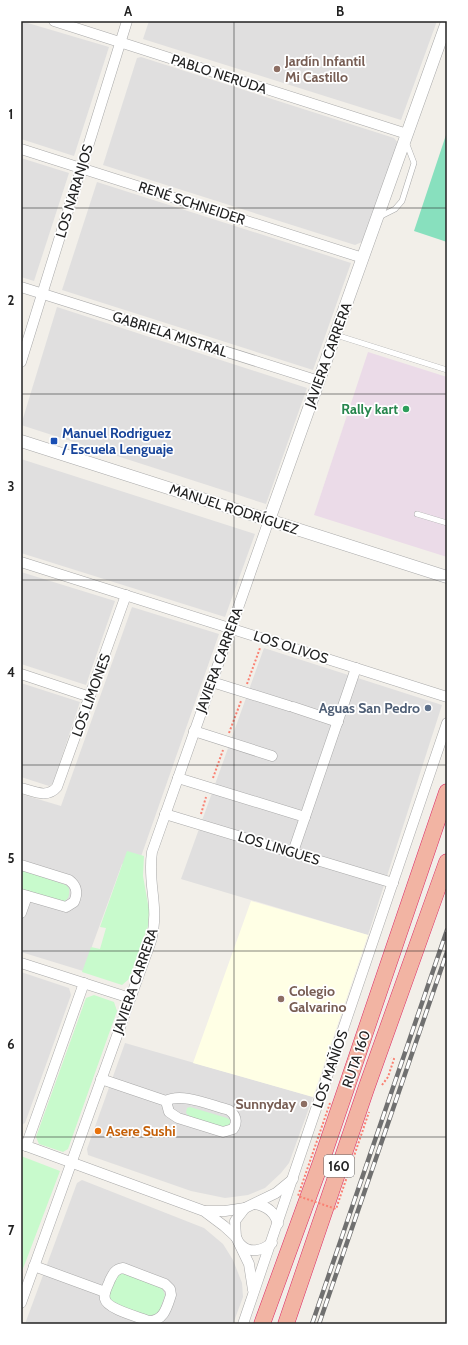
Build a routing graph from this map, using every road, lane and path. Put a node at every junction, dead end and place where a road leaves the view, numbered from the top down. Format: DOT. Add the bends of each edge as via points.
graph roads {
  1 [pos="54,21"];
  2 [pos="127,21"];
  3 [pos="447,22"];
  4 [pos="120,42"];
  5 [pos="406,137"];
  6 [pos="21,149"];
  7 [pos="81,168"];
  8 [pos="377,218"];
  9 [pos="363,258"];
  10 [pos="21,287"];
  11 [pos="43,294"];
  12 [pos="336,335"];
  13 [pos="21,362"];
  14 [pos="447,370"];
  15 [pos="319,381"];
  16 [pos="21,441"];
  17 [pos="416,514"];
  18 [pos="269,520"];
  19 [pos="447,522"];
  20 [pos="21,562"];
  21 [pos="446,575"];
  22 [pos="126,595"];
  23 [pos="231,628"];
  24 [pos="356,668"];
  25 [pos="21,674"];
  26 [pos="212,682"];
  27 [pos="90,697"];
  28 [pos="447,697"];
  29 [pos="338,722"];
  30 [pos="447,723"];
  31 [pos="194,731"];
  32 [pos="272,756"];
  33 [pos="178,778"];
  34 [pos="21,788"];
  35 [pos="447,792"];
  36 [pos="165,814"];
  37 [pos="305,817"];
  38 [pos="293,852"];
  39 [pos="447,862"];
  40 [pos="21,865"];
  41 [pos="393,883"];
  42 [pos="24,895"];
  43 [pos="21,913"];
  44 [pos="21,963"];
  45 [pos="84,983"];
  46 [pos="130,998"];
  47 [pos="101,1079"];
  48 [pos="166,1101"];
  49 [pos="330,1103"];
  50 [pos="369,1112"];
  51 [pos="24,1145"];
  52 [pos="72,1162"];
  53 [pos="294,1178"];
  54 [pos="254,1204"];
  55 [pos="245,1208"];
  56 [pos="204,1211"];
  57 [pos="278,1224"];
  58 [pos="237,1239"];
  59 [pos="272,1242"];
  60 [pos="34,1266"];
  61 [pos="105,1292"];
  62 [pos="253,1296"];
  63 [pos="21,1303"];
  64 [pos="161,1321"];
  65 [pos="243,1324"];
  66 [pos="262,1324"];
  67 [pos="286,1324"];
  1 -- 4 [label="street, PABLO NERUDA"];
  2 -- 4 [label="street, LOS NARANJOS"];
  3 -- 5 [label="street, JAVIERA CARRERA"];
  4 -- 5 [label="street, PABLO NERUDA"];
  4 -- 7 [label="street, LOS NARANJOS"];
  5 -- 8 [label="street, JAVIERA CARRERA"];
  5 -- 8 [label="lane" via="414,163 402,201 395,209"];
  6 -- 7 [label="street, RENÉ SCHNEIDER"];
  7 -- 9 [label="street, RENÉ SCHNEIDER"];
  7 -- 11 [label="street, LOS NARANJOS"];
  8 -- 9 [label="street, JAVIERA CARRERA"];
  9 -- 12 [label="street, JAVIERA CARRERA"];
  10 -- 11 [label="street, GABRIELA MISTRAL"];
  11 -- 13 [label="street, LOS NARANJOS"];
  11 -- 15 [label="street, GABRIELA MISTRAL"];
  12 -- 14 [label="lane"];
  12 -- 15 [label="street, JAVIERA CARRERA"];
  15 -- 18 [label="street, JAVIERA CARRERA"];
  16 -- 18 [label="street, MANUEL RODRÍGUEZ"];
  17 -- 19 [label="lane"];
  18 -- 21 [label="street, MANUEL RODRÍGUEZ"];
  18 -- 23 [label="street, JAVIERA CARRERA"];
  20 -- 22 [label="street, LOS OLIVOS"];
  22 -- 23 [label="street, LOS OLIVOS"];
  22 -- 27 [label="street, LOS LIMONES"];
  23 -- 24 [label="street, LOS OLIVOS"];
  23 -- 26 [label="street, JAVIERA CARRERA"];
  24 -- 28 [label="street, LOS OLIVOS"];
  24 -- 29 [label="street"];
  25 -- 27 [label="street"];
  26 -- 29 [label="street"];
  26 -- 31 [label="street, JAVIERA CARRERA"];
  27 -- 34 [label="street, LOS LIMONES" via="59,784 51,793 44,794"];
  29 -- 37 [label="street"];
  30 -- 41 [label="street, LOS MAÑÍOS"];
  31 -- 32 [label="street"];
  31 -- 33 [label="street, JAVIERA CARRERA"];
  33 -- 36 [label="street, JAVIERA CARRERA"];
  33 -- 37 [label="street"];
  35 -- 66 [label="highway, RUTA 160 / 160" via="322,1162"];
  36 -- 38 [label="street, LOS LINGUES"];
  36 -- 46 [label="street, JAVIERA CARRERA" via="152,852 156,905 154,929"];
  37 -- 38 [label="street"];
  38 -- 41 [label="street, LOS LINGUES"];
  39 -- 67 [label="highway, RUTA 160 / 160"];
  40 -- 42 [label="street" via="69,880 74,884 76,891 74,902 66,908"];
  41 -- 53 [label="street, LOS MAÑÍOS"];
  42 -- 43 [label="street"];
  44 -- 45 [label="street"];
  45 -- 46 [label="street"];
  45 -- 51 [label="street"];
  46 -- 47 [label="street, JAVIERA CARRERA"];
  47 -- 48 [label="street"];
  47 -- 52 [label="street, JAVIERA CARRERA"];
  48 -- 48 [label="street" via="174,1116 223,1132 233,1129 236,1122 234,1114 229,1110 183,1098"];
  49 -- 50 [label="path, bridge" via="298,1196 336,1209"];
  51 -- 52 [label="street"];
  52 -- 56 [label="street"];
  52 -- 60 [label="street, JAVIERA CARRERA"];
  53 -- 54 [label="street" via="276,1193"];
  53 -- 57 [label="street, LOS MAÑÍOS"];
  54 -- 55 [label="street"];
  54 -- 57 [label="street" via="272,1211"];
  55 -- 56 [label="street"];
  55 -- 58 [label="street" via="235,1221"];
  56 -- 58 [label="street"];
  57 -- 59 [label="street, LOS MAÑÍOS"];
  58 -- 59 [label="street" via="246,1248 255,1250 265,1248"];
  58 -- 62 [label="street" via="251,1273"];
  59 -- 62 [label="street, LOS MAÑÍOS"];
  60 -- 61 [label="street"];
  60 -- 63 [label="street, JAVIERA CARRERA"];
  61 -- 64 [label="street" via="105,1300 112,1307 149,1321"];
  61 -- 64 [label="street" via="114,1273 120,1268 165,1284 171,1295"];
  62 -- 65 [label="street, LOS MAÑÍOS"];
}
